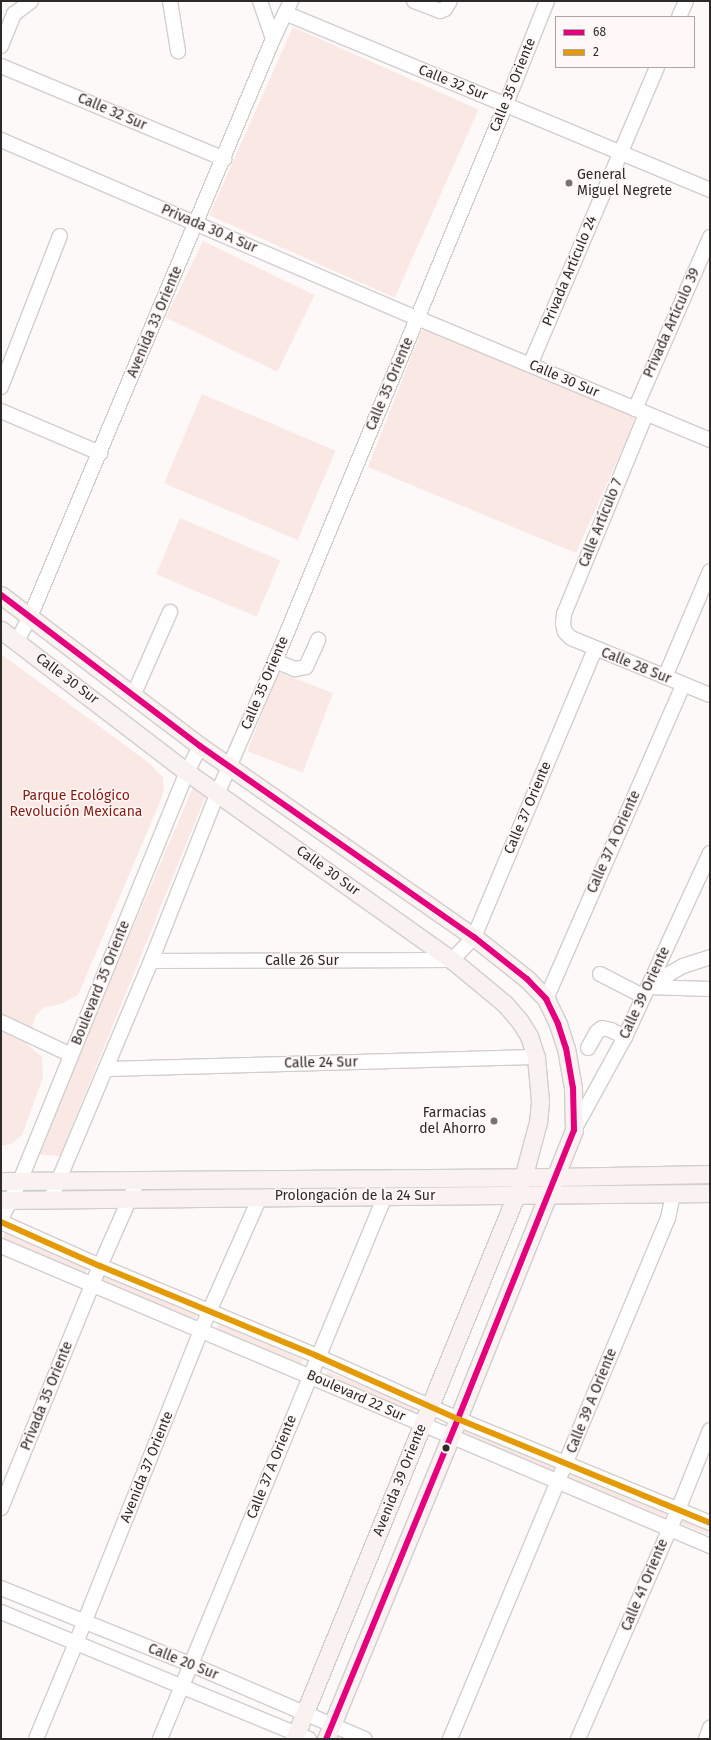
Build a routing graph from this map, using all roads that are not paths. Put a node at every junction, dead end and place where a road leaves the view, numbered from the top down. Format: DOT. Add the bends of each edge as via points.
graph roads {
  1 [pos="170,1"];
  2 [pos="260,1"];
  3 [pos="414,1"];
  4 [pos="450,1"];
  5 [pos="547,1"];
  6 [pos="686,1"];
  7 [pos="28,3"];
  8 [pos="288,7"];
  9 [pos="679,16"];
  10 [pos="273,39"];
  11 [pos="1,46"];
  12 [pos="178,51"];
  13 [pos="1,66"];
  14 [pos="657,68"];
  15 [pos="506,104"];
  16 [pos="1,140"];
  17 [pos="620,152"];
  18 [pos="224,159"];
  19 [pos="710,190"];
  20 [pos="197,224"];
  21 [pos="60,236"];
  22 [pos="710,236"];
  23 [pos="417,318"];
  24 [pos="530,365"];
  25 [pos="1,387"];
  26 [pos="1,411"];
  27 [pos="640,411"];
  28 [pos="710,440"];
  29 [pos="100,453"];
  30 [pos="710,571"];
  31 [pos="1,595"];
  32 [pos="170,612"];
  33 [pos="30,618"];
  34 [pos="1,630"];
  35 [pos="565,632"];
  36 [pos="318,640"];
  37 [pos="17,641"];
  38 [pos="595,649"];
  39 [pos="275,661"];
  40 [pos="665,677"];
  41 [pos="683,685"];
  42 [pos="710,695"];
  43 [pos="133,696"];
  44 [pos="200,746"];
  45 [pos="230,766"];
  46 [pos="188,772"];
  47 [pos="218,792"];
  48 [pos="710,853"];
  49 [pos="474,937"];
  50 [pos="710,957"];
  51 [pos="452,960"];
  52 [pos="151,961"];
  53 [pos="600,974"];
  54 [pos="710,989"];
  55 [pos="649,990"];
  56 [pos="546,999"];
  57 [pos="1,1022"];
  58 [pos="625,1037"];
  59 [pos="588,1048"];
  60 [pos="71,1055"];
  61 [pos="536,1057"];
  62 [pos="106,1069"];
  63 [pos="574,1130"];
  64 [pos="710,1174"];
  65 [pos="555,1177"];
  66 [pos="523,1178"];
  67 [pos="58,1180"];
  68 [pos="138,1180"];
  69 [pos="1,1181"];
  70 [pos="20,1181"];
  71 [pos="710,1193"];
  72 [pos="673,1194"];
  73 [pos="549,1195"];
  74 [pos="260,1196"];
  75 [pos="385,1196"];
  76 [pos="517,1196"];
  77 [pos="52,1198"];
  78 [pos="130,1198"];
  79 [pos="7,1200"];
  80 [pos="1,1219"];
  81 [pos="1,1222"];
  82 [pos="1,1246"];
  83 [pos="100,1266"];
  84 [pos="92,1284"];
  85 [pos="209,1311"];
  86 [pos="201,1330"];
  87 [pos="317,1356"];
  88 [pos="310,1375"];
  89 [pos="431,1406"];
  90 [pos="458,1419"];
  91 [pos="422,1425"];
  92 [pos="710,1430"];
  93 [pos="451,1438"];
  94 [pos="566,1463"];
  95 [pos="558,1482"];
  96 [pos="1,1508"];
  97 [pos="678,1510"];
  98 [pos="710,1523"];
  99 [pos="669,1529"];
  100 [pos="710,1546"];
  101 [pos="1,1588"];
  102 [pos="1,1612"];
  103 [pos="85,1622"];
  104 [pos="76,1643"];
  105 [pos="190,1664"];
  106 [pos="182,1686"];
  107 [pos="305,1712"];
  108 [pos="710,1728"];
  109 [pos="329,1731"];
  110 [pos="300,1737"];
  111 [pos="36,1739"];
  112 [pos="160,1739"];
  113 [pos="365,1739"];
  114 [pos="450,1739"];
  115 [pos="578,1739"];
  116 [pos="706,1739"];
  1 -- 12 [label="street"];
  2 -- 10 [label="street"];
  3 -- 4 [label="street" via="440,11 445,9"];
  5 -- 15 [label="street, Calle 35 Oriente"];
  6 -- 9 [label="street"];
  7 -- 11 [label="street" via="14,14"];
  8 -- 10 [label="street, Avenida 33 Oriente"];
  8 -- 15 [label="street, Calle 32 Sur"];
  10 -- 18 [label="street, Avenida 33 Oriente"];
  13 -- 18 [label="street, Calle 32 Sur"];
  14 -- 17 [label="street, Privada Artículo 24"];
  15 -- 17 [label="street, Calle 32 Sur"];
  15 -- 23 [label="street, Calle 35 Oriente"];
  16 -- 20 [label="street, Privada 30 A Sur"];
  17 -- 19 [label="street, Calle 32 Sur"];
  17 -- 24 [label="street, Privada Artículo 24"];
  18 -- 20 [label="street, Avenida 33 Oriente"];
  20 -- 23 [label="street, Privada 30 A Sur"];
  20 -- 29 [label="street, Avenida 33 Oriente"];
  21 -- 25 [label="street"];
  22 -- 27 [label="street, Privada Artículo 39"];
  23 -- 24 [label="street, Calle 30 Sur"];
  23 -- 39 [label="street, Calle 35 Oriente"];
  24 -- 27 [label="street, Calle 30 Sur"];
  26 -- 29 [label="street"];
  27 -- 28 [label="street, Calle 30 Sur"];
  27 -- 35 [label="street, Calle Artículo 7" via="564,614"];
  29 -- 33 [label="street, Avenida 33 Oriente"];
  30 -- 40 [label="street"];
  31 -- 33 [label="main road, Calle 30 Sur"];
  32 -- 43 [label="street"];
  33 -- 37 [label="street, Avenida 33 Oriente"];
  33 -- 43 [label="main road, Calle 30 Sur"];
  34 -- 37 [label="main road, Calle 30 Sur"];
  35 -- 38 [label="street, Calle 28 Sur" via="571,638"];
  36 -- 39 [label="street" via="306,667 295,669"];
  37 -- 46 [label="main road, Calle 30 Sur"];
  38 -- 40 [label="street, Calle 28 Sur"];
  38 -- 49 [label="street, Calle 37 Oriente"];
  39 -- 45 [label="street, Calle 35 Oriente"];
  40 -- 41 [label="street, Calle 28 Sur"];
  41 -- 42 [label="street, Calle 28 Sur"];
  41 -- 56 [label="street, Calle 37 A Oriente"];
  43 -- 44 [label="main road, Calle 30 Sur"];
  44 -- 45 [label="main road, Calle 30 Sur"];
  44 -- 46 [label="street, Boulevard 35 Oriente"];
  45 -- 47 [label="street"];
  45 -- 49 [label="main road, Calle 30 Sur"];
  46 -- 47 [label="main road, Calle 30 Sur"];
  46 -- 60 [label="street, Boulevard 35 Oriente"];
  47 -- 51 [label="main road, Calle 30 Sur"];
  47 -- 52 [label="street"];
  48 -- 55 [label="street, Calle 39 Oriente"];
  49 -- 51 [label="street, Calle 37 Oriente"];
  49 -- 56 [label="main road, Calle 30 Sur" via="527,979"];
  50 -- 55 [label="street" via="683,966"];
  51 -- 52 [label="street, Calle 26 Sur"];
  51 -- 61 [label="main road, Calle 30 Sur" via="505,1004 519,1020 529,1036"];
  52 -- 62 [label="street"];
  53 -- 55 [label="street"];
  54 -- 55 [label="street"];
  55 -- 58 [label="street, Calle 39 Oriente"];
  56 -- 63 [label="main road, Calle 30 Sur" via="558,1024 571,1069"];
  57 -- 60 [label="street"];
  58 -- 59 [label="street" via="602,1028"];
  58 -- 63 [label="street, Calle 39 Oriente"];
  60 -- 70 [label="street, Boulevard 35 Oriente"];
  61 -- 62 [label="street, Calle 24 Sur"];
  61 -- 66 [label="main road, Calle 30 Sur" via="540,1101 538,1122"];
  62 -- 67 [label="street"];
  63 -- 65 [label="main road, Calle 30 Sur"];
  64 -- 65 [label="main road, Prolongación de la 24 Sur"];
  65 -- 66 [label="main road, Prolongación de la 24 Sur"];
  65 -- 73 [label="main road"];
  66 -- 68 [label="main road, Prolongación de la 24 Sur"];
  66 -- 76 [label="main road, Avenida 39 Oriente"];
  67 -- 68 [label="main road, Prolongación de la 24 Sur"];
  67 -- 70 [label="main road, Prolongación de la 24 Sur"];
  67 -- 77 [label="street"];
  68 -- 78 [label="street, Privada 35 Oriente"];
  69 -- 70 [label="main road, Prolongación de la 24 Sur"];
  70 -- 79 [label="street, Boulevard 35 Oriente"];
  71 -- 72 [label="main road, Prolongación de la 24 Sur"];
  72 -- 73 [label="main road, Prolongación de la 24 Sur"];
  72 -- 94 [label="street, Calle 39 A Oriente" via="668,1218"];
  73 -- 76 [label="main road, Prolongación de la 24 Sur"];
  73 -- 90 [label="main road"];
  74 -- 75 [label="main road, Prolongación de la 24 Sur"];
  74 -- 78 [label="main road, Prolongación de la 24 Sur"];
  74 -- 85 [label="street, Avenida 37 Oriente"];
  75 -- 76 [label="main road, Prolongación de la 24 Sur"];
  75 -- 87 [label="street, Calle 37 A Oriente"];
  76 -- 89 [label="main road, Avenida 39 Oriente"];
  77 -- 78 [label="main road, Prolongación de la 24 Sur"];
  77 -- 79 [label="main road, Prolongación de la 24 Sur"];
  78 -- 83 [label="street, Privada 35 Oriente"];
  79 -- 80 [label="street, Boulevard 35 Oriente"];
  81 -- 83 [label="street, Boulevard 22 Sur"];
  82 -- 84 [label="street, Boulevard 22 Sur"];
  83 -- 84 [label="street, Privada 35 Oriente"];
  83 -- 85 [label="street, Boulevard 22 Sur"];
  84 -- 86 [label="street, Boulevard 22 Sur"];
  84 -- 96 [label="street, Privada 35 Oriente"];
  85 -- 86 [label="street, Avenida 37 Oriente"];
  85 -- 87 [label="street, Boulevard 22 Sur"];
  86 -- 88 [label="street, Boulevard 22 Sur"];
  86 -- 103 [label="street, Avenida 37 Oriente"];
  87 -- 88 [label="street, Calle 37 A Oriente"];
  87 -- 89 [label="street, Boulevard 22 Sur"];
  88 -- 91 [label="street, Boulevard 22 Sur"];
  88 -- 105 [label="street, Calle 37 A Oriente"];
  89 -- 90 [label="street, Boulevard 22 Sur"];
  89 -- 91 [label="main road, Avenida 39 Oriente"];
  90 -- 93 [label="main road"];
  90 -- 94 [label="street, Boulevard 22 Sur"];
  91 -- 93 [label="street, Boulevard 22 Sur"];
  91 -- 107 [label="main road, Avenida 39 Oriente"];
  92 -- 97 [label="street, Calle 41 Oriente"];
  93 -- 95 [label="street, Boulevard 22 Sur"];
  93 -- 109 [label="main road"];
  94 -- 95 [label="street, Calle 39 A Oriente"];
  94 -- 97 [label="street, Boulevard 22 Sur"];
  95 -- 99 [label="street, Boulevard 22 Sur"];
  95 -- 114 [label="street, Calle 39 A Oriente"];
  97 -- 98 [label="street, Boulevard 22 Sur"];
  97 -- 99 [label="street, Calle 41 Oriente"];
  99 -- 100 [label="street, Boulevard 22 Sur"];
  99 -- 115 [label="street, Calle 41 Oriente"];
  101 -- 103 [label="street, Calle 20 Sur"];
  102 -- 104 [label="street, Calle 20 Sur"];
  103 -- 104 [label="street, Avenida 37 Oriente"];
  103 -- 105 [label="street, Calle 20 Sur"];
  104 -- 106 [label="street, Calle 20 Sur"];
  104 -- 111 [label="street, Avenida 37 Oriente"];
  105 -- 106 [label="street, Calle 37 A Oriente"];
  105 -- 107 [label="street, Calle 20 Sur"];
  106 -- 110 [label="street, Calle 20 Sur"];
  106 -- 112 [label="street, Calle 37 A Oriente"];
  107 -- 109 [label="street, Calle 20 Sur"];
  107 -- 110 [label="main road, Avenida 39 Oriente"];
  108 -- 116 [label="street"];
  109 -- 113 [label="street, Calle 20 Sur"];
}
